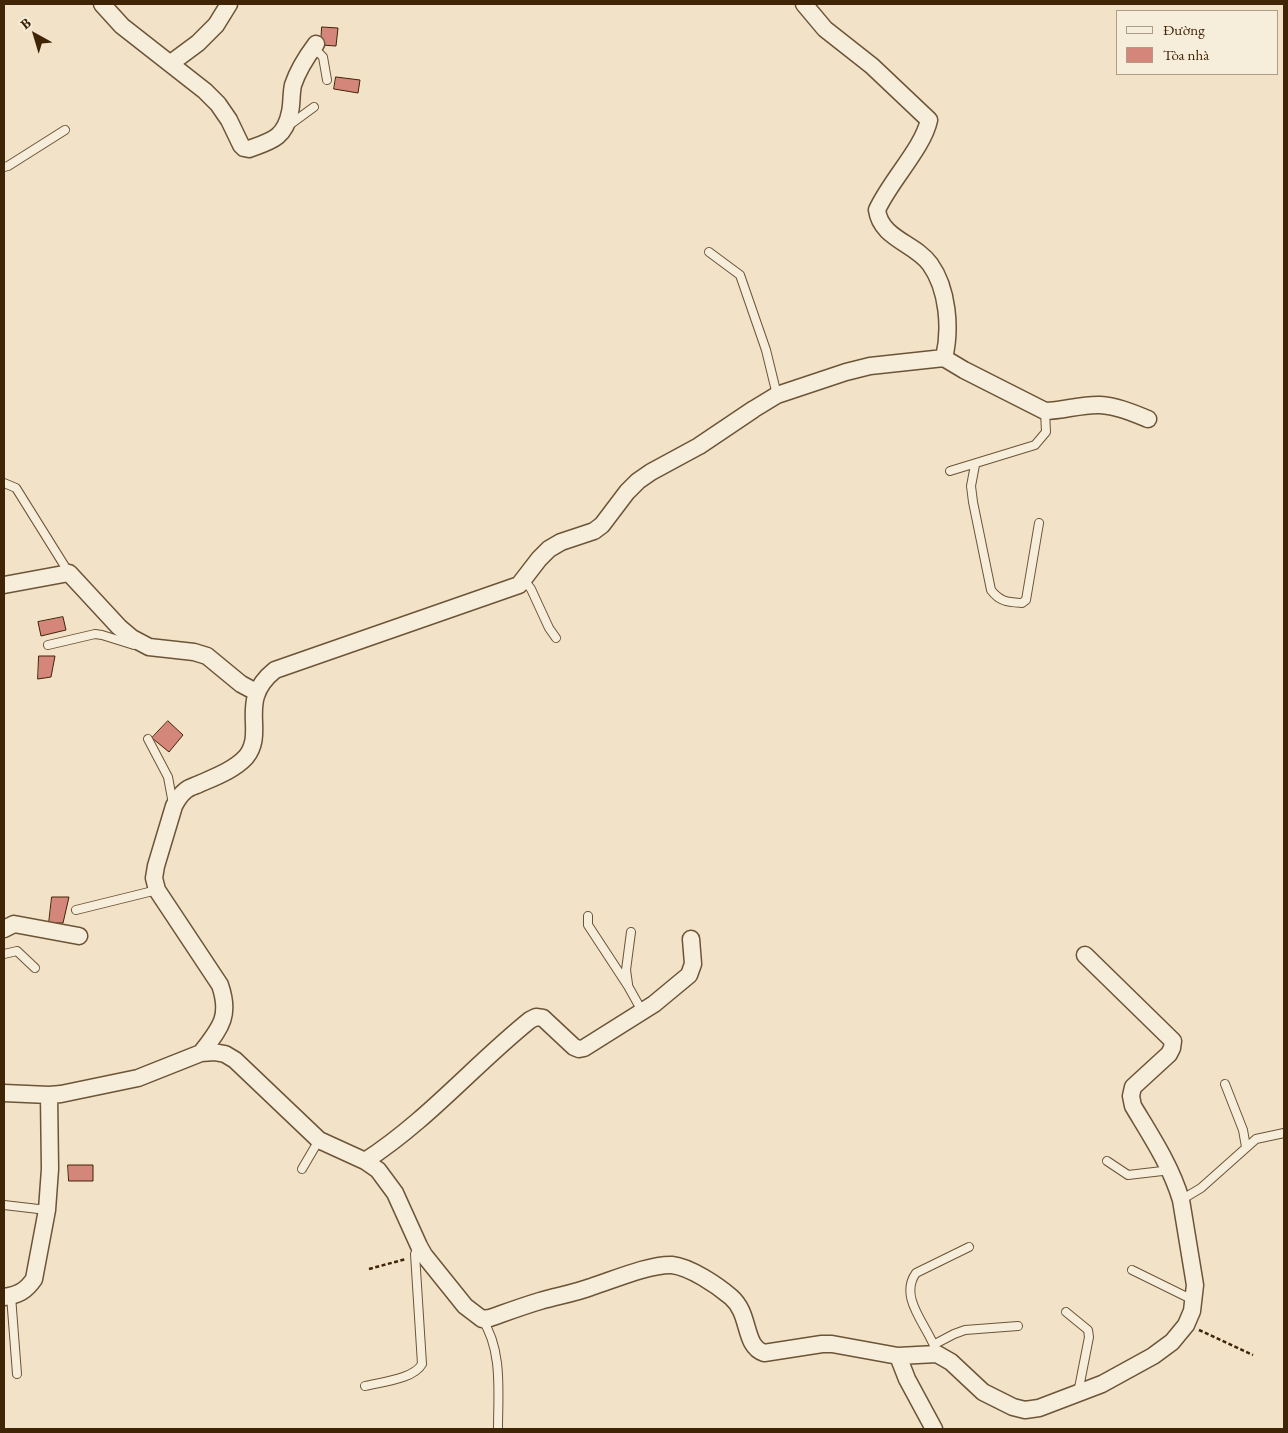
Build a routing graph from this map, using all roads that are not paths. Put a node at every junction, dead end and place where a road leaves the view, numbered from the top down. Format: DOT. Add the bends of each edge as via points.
graph roads {
  1 [pos="102,4"];
  2 [pos="229,4"];
  3 [pos="804,4"];
  4 [pos="315,45"];
  5 [pos="171,63"];
  6 [pos="327,80"];
  7 [pos="314,107"];
  8 [pos="286,127"];
  9 [pos="65,130"];
  10 [pos="4,167"];
  11 [pos="709,252"];
  12 [pos="944,358"];
  13 [pos="777,395"];
  14 [pos="1045,411"];
  15 [pos="1148,419"];
  16 [pos="974,464"];
  17 [pos="950,471"];
  18 [pos="4,483"];
  19 [pos="1039,523"];
  20 [pos="69,574"];
  21 [pos="4,584"];
  22 [pos="519,585"];
  23 [pos="556,638"];
  24 [pos="48,645"];
  25 [pos="149,646"];
  26 [pos="256,692"];
  27 [pos="148,739"];
  28 [pos="174,806"];
  29 [pos="157,890"];
  30 [pos="76,910"];
  31 [pos="588,916"];
  32 [pos="4,929"];
  33 [pos="631,932"];
  34 [pos="79,936"];
  35 [pos="691,939"];
  36 [pos="4,954"];
  37 [pos="1085,955"];
  38 [pos="35,968"];
  39 [pos="628,986"];
  40 [pos="642,1011"];
  41 [pos="201,1054"];
  42 [pos="1224,1084"];
  43 [pos="4,1093"];
  44 [pos="49,1095"];
  45 [pos="1284,1133"];
  46 [pos="319,1140"];
  47 [pos="1246,1147"];
  48 [pos="366,1161"];
  49 [pos="1107,1161"];
  50 [pos="302,1169"];
  51 [pos="1170,1170"];
  52 [pos="1182,1200"];
  53 [pos="4,1205"];
  54 [pos="47,1210"];
  55 [pos="969,1247"];
  56 [pos="417,1250"];
  57 [pos="1132,1270"];
  58 [pos="7,1296"];
  59 [pos="1195,1300"];
  60 [pos="1066,1312"];
  61 [pos="482,1319"];
  62 [pos="1018,1326"];
  63 [pos="936,1349"];
  64 [pos="898,1356"];
  65 [pos="18,1374"];
  66 [pos="365,1386"];
  67 [pos="1078,1393"];
  68 [pos="498,1429"];
  69 [pos="934,1429"];
  1 -- 5 [label="street" via="122,26"];
  2 -- 5 [label="street" via="216,25"];
  3 -- 12 [label="street" via="825,28 872,66 929,120 877,210 882,224 893,236 930,263 940,283 948,343"];
  4 -- 6 [label="lane" via="323,57"];
  4 -- 8 [label="street" via="293,86"];
  5 -- 8 [label="street" via="218,104 244,148 276,139"];
  7 -- 8 [label="lane"];
  9 -- 10 [label="lane"];
  11 -- 13 [label="lane" via="740,275 766,350"];
  12 -- 13 [label="street" via="870,366"];
  12 -- 14 [label="street"];
  13 -- 22 [label="street" via="699,446 638,480 602,525 549,549"];
  14 -- 15 [label="street" via="1099,405 1126,410"];
  14 -- 16 [label="lane" via="1046,432 1035,445"];
  16 -- 17 [label="lane"];
  16 -- 19 [label="lane" via="973,502 991,590 996,597 1022,603 1026,600"];
  18 -- 20 [label="lane" via="16,488"];
  20 -- 21 [label="street"];
  20 -- 25 [label="street" via="119,627"];
  22 -- 23 [label="lane" via="528,585 531,589"];
  22 -- 26 [label="street" via="275,670"];
  24 -- 25 [label="lane" via="95,634 128,644"];
  25 -- 26 [label="street" via="207,656"];
  26 -- 28 [label="street" via="253,743 245,757 227,772 186,789"];
  27 -- 28 [label="lane" via="168,777"];
  28 -- 29 [label="street" via="156,866"];
  29 -- 30 [label="lane"];
  29 -- 41 [label="street" via="220,985 225,1000 219,1029"];
  31 -- 39 [label="lane" via="588,925"];
  32 -- 34 [label="street" via="14,924"];
  33 -- 39 [label="lane" via="626,970"];
  35 -- 40 [label="street" via="693,964 689,975"];
  36 -- 38 [label="lane" via="17,951"];
  37 -- 51 [label="street" via="1173,1041 1169,1054 1133,1088 1131,1096 1133,1106"];
  39 -- 40 [label="lane"];
  40 -- 48 [label="street" via="579,1049 543,1018 530,1020 402,1136"];
  41 -- 44 [label="street" via="131,1080"];
  41 -- 46 [label="street" via="214,1052 235,1060"];
  42 -- 47 [label="lane" via="1243,1130"];
  43 -- 44 [label="street"];
  44 -- 54 [label="street"];
  45 -- 47 [label="lane" via="1256,1138"];
  46 -- 48 [label="street"];
  46 -- 50 [label="lane"];
  47 -- 52 [label="lane" via="1201,1188"];
  48 -- 56 [label="street" via="378,1170 395,1192"];
  49 -- 51 [label="lane" via="1128,1175"];
  51 -- 52 [label="street"];
  52 -- 59 [label="street"];
  53 -- 54 [label="lane"];
  54 -- 58 [label="street" via="34,1279 28,1288"];
  55 -- 63 [label="lane" via="916,1273 912,1279 910,1286 917,1316"];
  56 -- 61 [label="street" via="465,1306"];
  56 -- 66 [label="lane" via="422,1364 411,1375"];
  57 -- 59 [label="lane"];
  58 -- 65 [label="lane"];
  59 -- 67 [label="street" via="1186,1326 1172,1342 1102,1384"];
  60 -- 67 [label="lane" via="1088,1330"];
  61 -- 64 [label="street" via="655,1266 671,1265 694,1273 732,1297 743,1313 752,1345 757,1351 764,1353 832,1344"];
  61 -- 68 [label="lane" via="490,1331 498,1364"];
  62 -- 63 [label="lane" via="965,1330 954,1334"];
  63 -- 64 [label="street"];
  63 -- 67 [label="street" via="983,1392 1019,1409 1039,1408"];
  64 -- 69 [label="street"];
}
